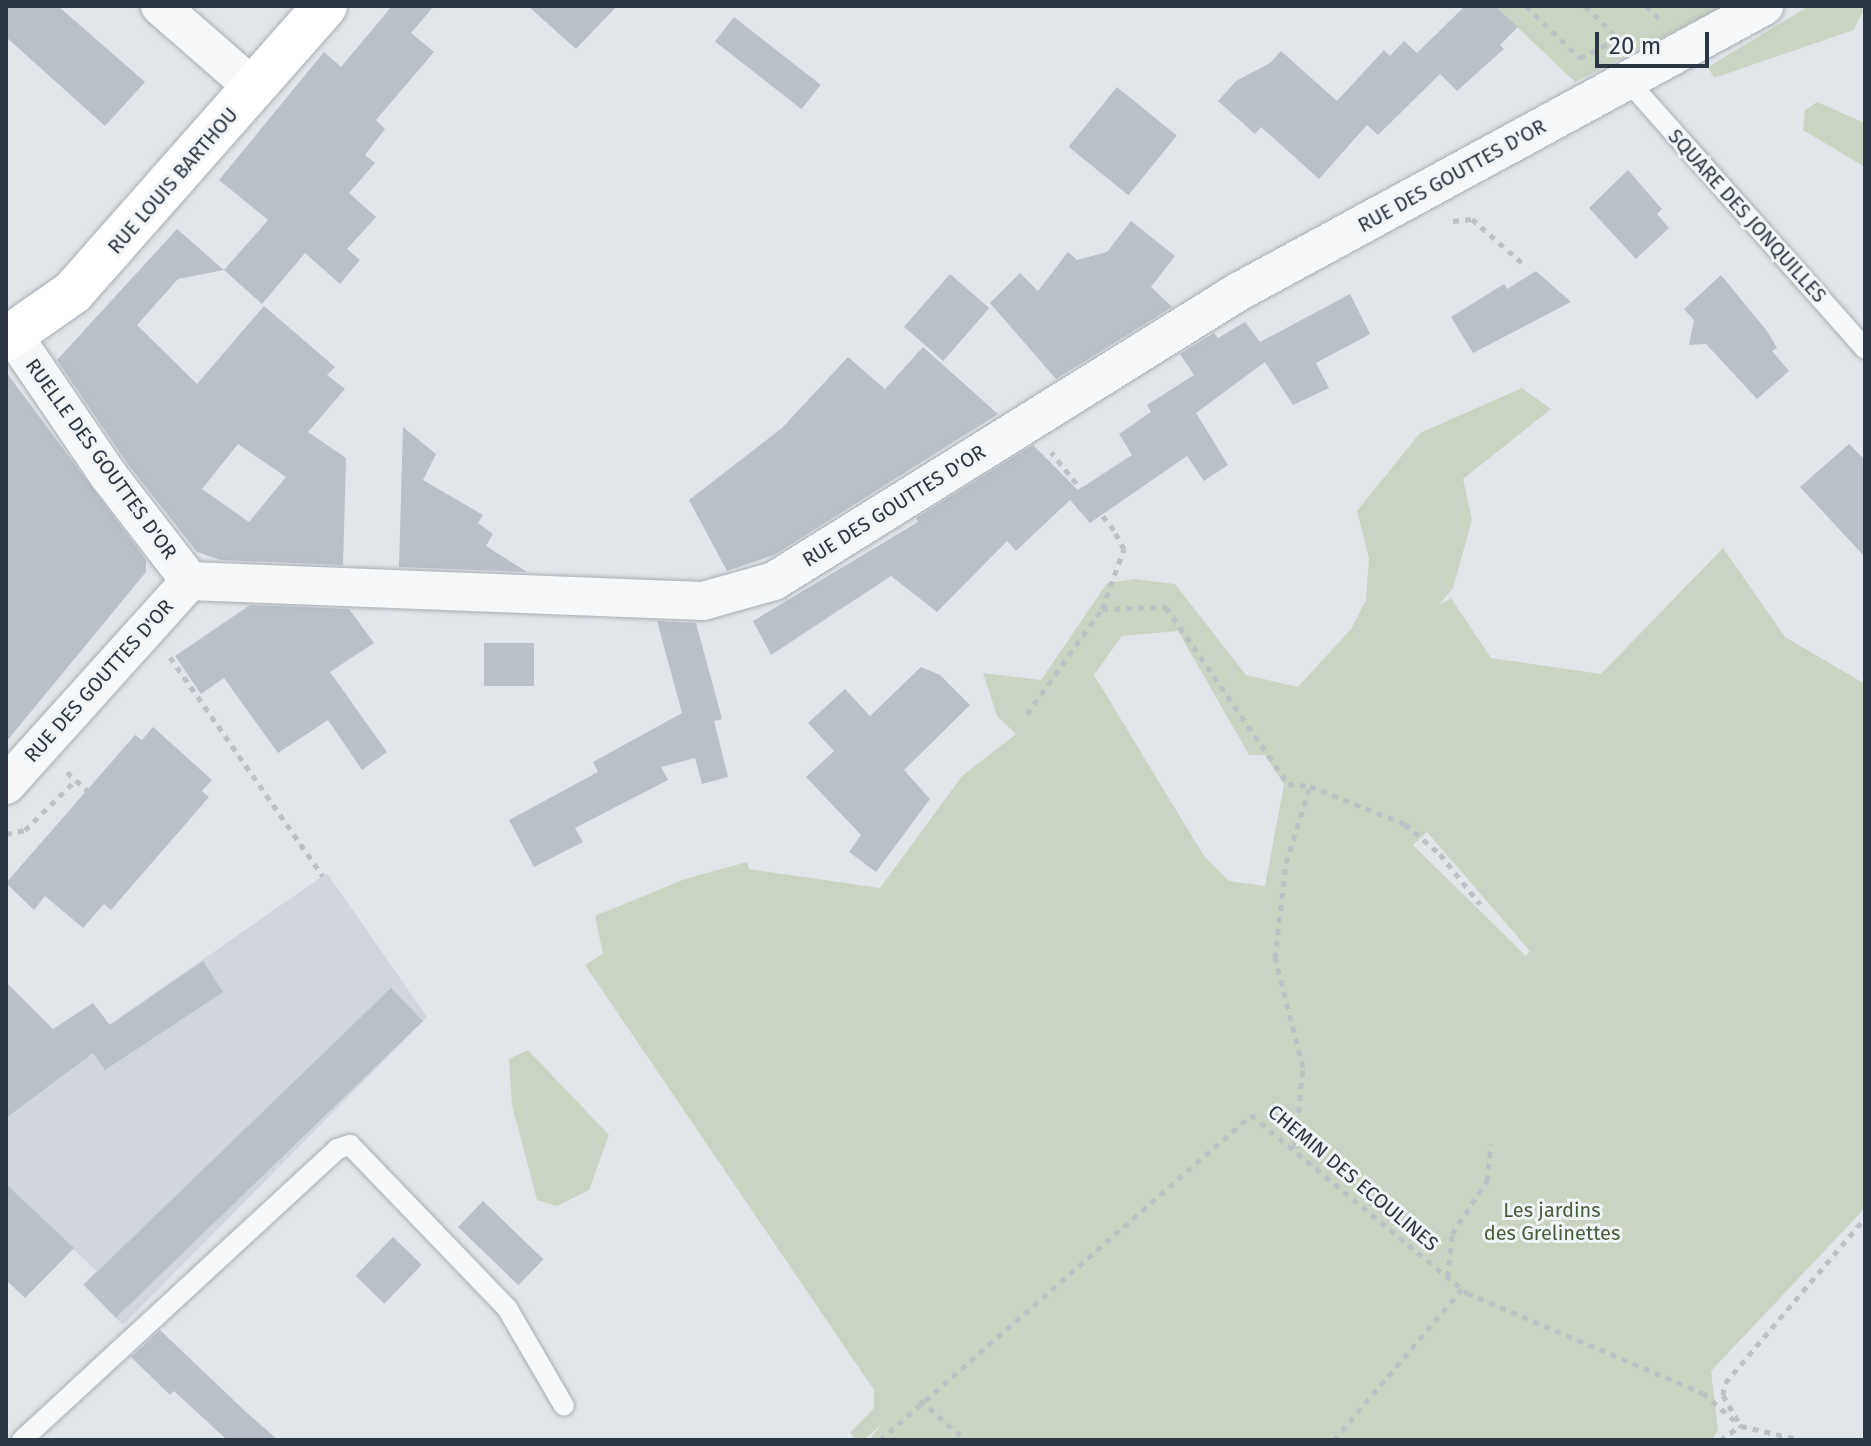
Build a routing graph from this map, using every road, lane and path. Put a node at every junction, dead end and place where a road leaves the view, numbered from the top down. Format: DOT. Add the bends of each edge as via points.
graph roads {
  1 [pos="160,6"];
  2 [pos="325,6"];
  3 [pos="1526,6"];
  4 [pos="1585,6"];
  5 [pos="1646,6"];
  6 [pos="1764,6"];
  7 [pos="1645,25"];
  8 [pos="1632,31"];
  9 [pos="1618,38"];
  10 [pos="1630,83"];
  11 [pos="255,89"];
  12 [pos="1438,223"];
  13 [pos="1522,263"];
  14 [pos="10,337"];
  15 [pos="1865,349"];
  16 [pos="1027,424"];
  17 [pos="190,581"];
  18 [pos="1102,609"];
  19 [pos="149,622"];
  20 [pos="1027,714"];
  21 [pos="6,785"];
  22 [pos="1310,786"];
  23 [pos="87,790"];
  24 [pos="6,834"];
  25 [pos="323,876"];
  26 [pos="1480,904"];
  27 [pos="1491,1144"];
  28 [pos="1295,1148"];
  29 [pos="1865,1218"];
  30 [pos="1448,1278"];
  31 [pos="1462,1289"];
  32 [pos="920,1400"];
  33 [pos="564,1406"];
  34 [pos="1741,1426"];
  35 [pos="22,1440"];
  36 [pos="880,1440"];
  37 [pos="966,1440"];
  38 [pos="1334,1440"];
  39 [pos="1720,1440"];
  40 [pos="1802,1440"];
  1 -- 11 [label="street"];
  2 -- 11 [label="main road, RUE LOUIS BARTHOU"];
  3 -- 9 [label="path" via="1580,58"];
  4 -- 9 [label="path"];
  5 -- 7 [label="path" via="1659,18"];
  6 -- 10 [label="street, RUE DES GOUTTES D'OR"];
  8 -- 9 [label="path"];
  10 -- 15 [label="lane, SQUARE DES JONQUILLES"];
  10 -- 16 [label="street, RUE DES GOUTTES D'OR" via="1238,292"];
  11 -- 14 [label="main road, RUE LOUIS BARTHOU" via="73,292"];
  12 -- 13 [label="path" via="1472,219"];
  14 -- 17 [label="street, RUELLE DES GOUTTES D'OR"];
  16 -- 17 [label="street, RUE DES GOUTTES D'OR" via="774,581 703,601"];
  16 -- 18 [label="path" via="1124,549"];
  17 -- 19 [label="street, RUE DES GOUTTES D'OR"];
  18 -- 20 [label="path"];
  18 -- 22 [label="path" via="1166,607 1288,784"];
  19 -- 21 [label="street, RUE DES GOUTTES D'OR"];
  19 -- 25 [label="path"];
  22 -- 26 [label="path" via="1405,824 1440,854"];
  22 -- 28 [label="path" via="1286,863 1275,958 1303,1067"];
  23 -- 24 [label="path" via="74,779 25,830"];
  27 -- 30 [label="path" via="1487,1181 1452,1234"];
  28 -- 30 [label="path, CHEMIN DES ECOULINES"];
  28 -- 32 [label="path, CHEMIN DES ECOULINES" via="1251,1115"];
  29 -- 34 [label="path" via="1725,1383 1723,1395"];
  30 -- 31 [label="path, CHEMIN DES ECOULINES"];
  31 -- 34 [label="path, CHEMIN DES ECOULINES" via="1703,1393"];
  31 -- 38 [label="path"];
  32 -- 36 [label="path, CHEMIN DES ECOULINES"];
  32 -- 37 [label="path"];
  33 -- 35 [label="lane" via="507,1308 350,1145 337,1149"];
  34 -- 39 [label="path"];
  34 -- 40 [label="path, CHEMIN DES ECOULINES"];
}
